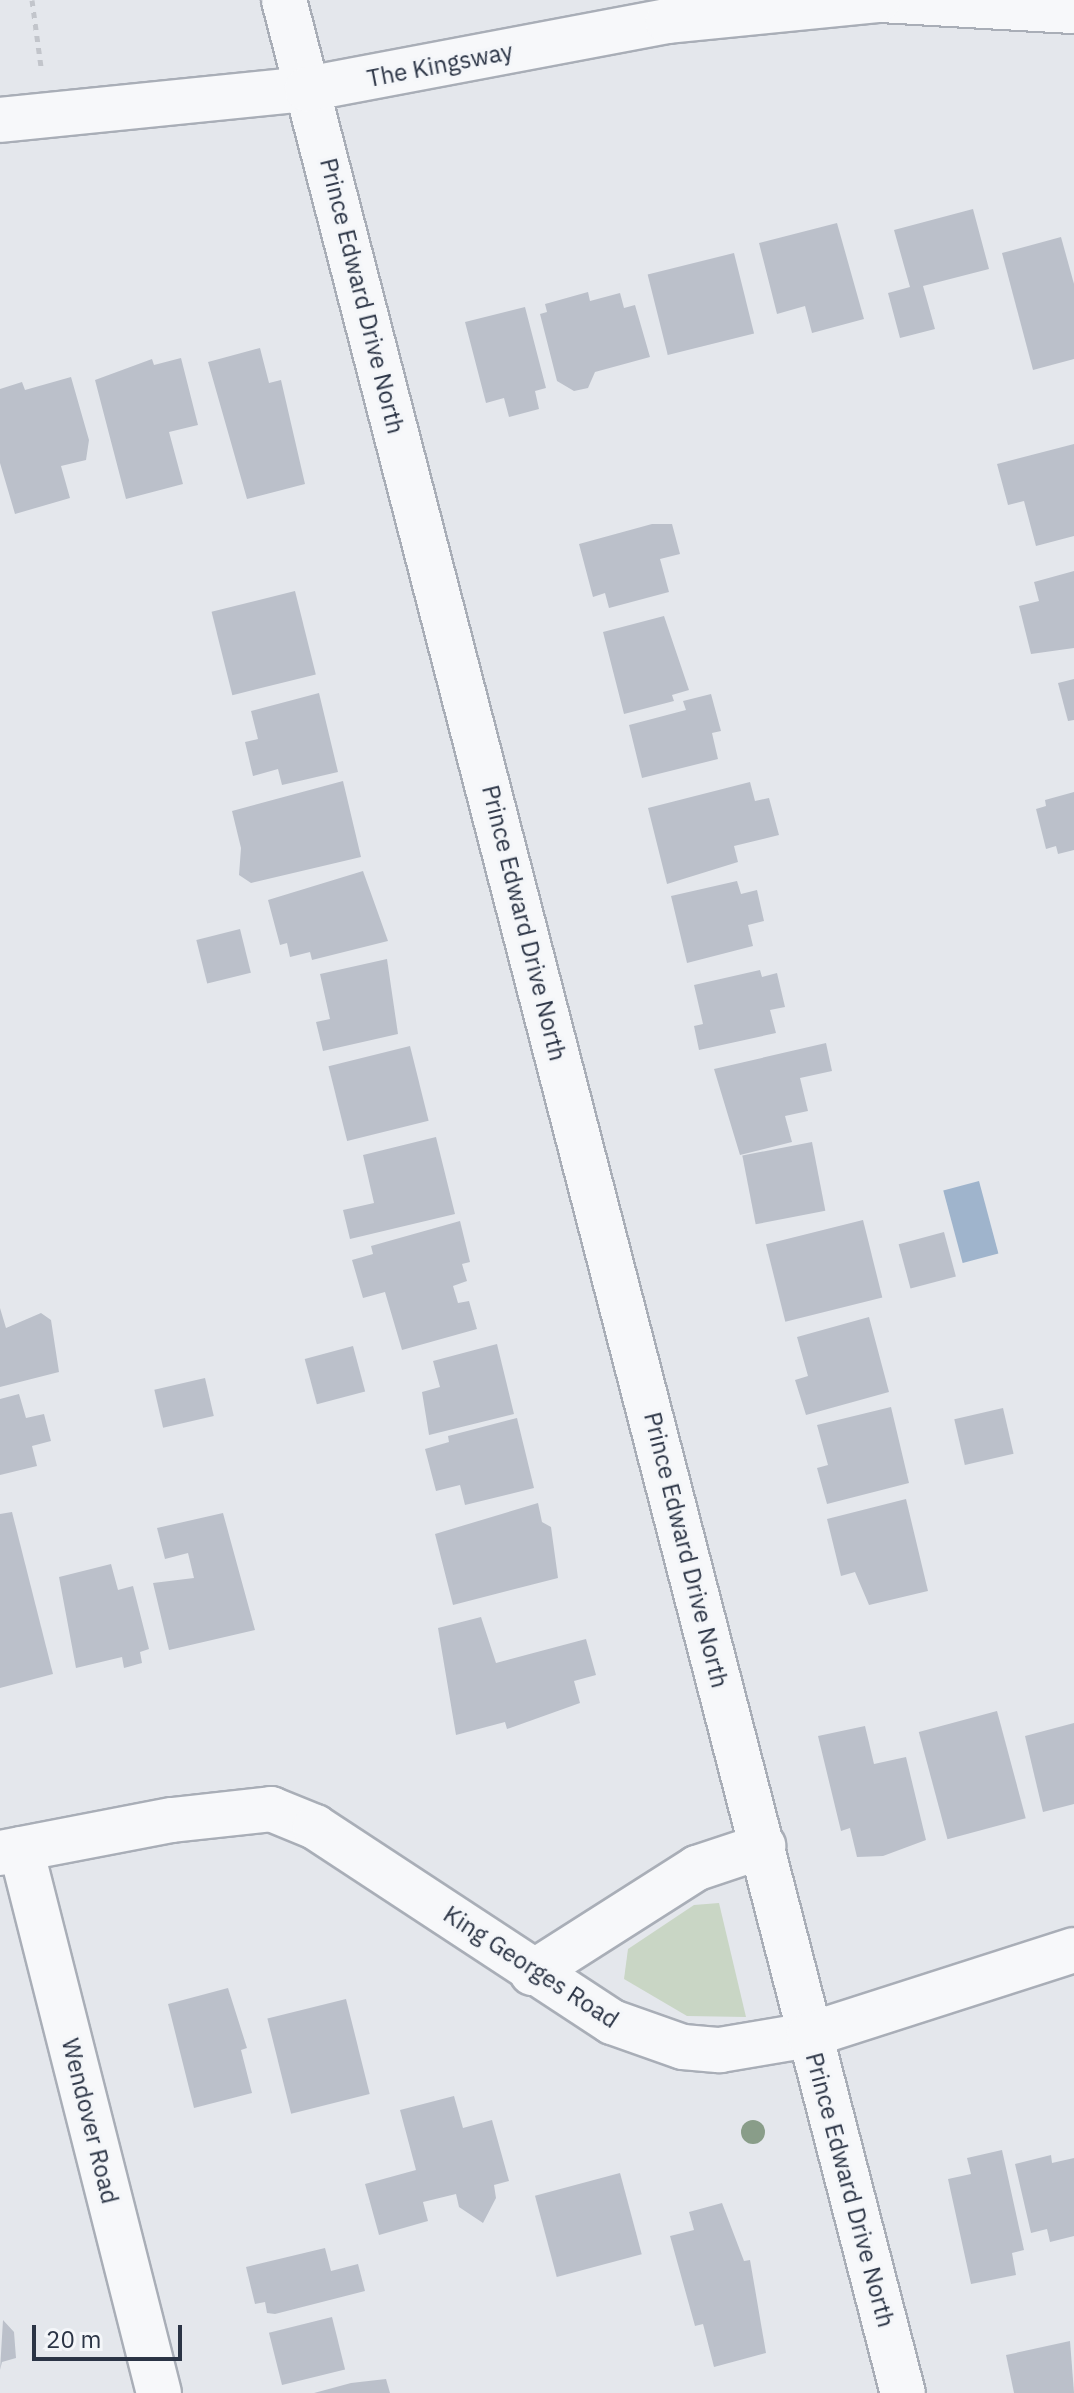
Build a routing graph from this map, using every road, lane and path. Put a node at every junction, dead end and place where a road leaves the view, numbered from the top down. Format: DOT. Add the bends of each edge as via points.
graph roads {
  1 [pos="32,0"];
  2 [pos="284,0"];
  3 [pos="880,0"];
  4 [pos="1074,11"];
  5 [pos="41,72"];
  6 [pos="307,89"];
  7 [pos="0,120"];
  8 [pos="763,1846"];
  9 [pos="10,1851"];
  10 [pos="1074,1950"];
  11 [pos="532,1973"];
  12 [pos="809,2035"];
  13 [pos="159,2393"];
  14 [pos="903,2393"];
  1 -- 5 [label="path"];
  2 -- 6 [label="street, Prince Edward Drive North"];
  3 -- 4 [label="street, The Kingsway"];
  3 -- 6 [label="street, The Kingsway" via="668,21"];
  6 -- 7 [label="street, The Kingsway"];
  6 -- 8 [label="street, Prince Edward Drive North"];
  8 -- 11 [label="street" via="697,1868"];
  8 -- 12 [label="street, Prince Edward Drive North"];
  9 -- 11 [label="street, King Georges Road" via="226,1811 271,1809 315,1827"];
  9 -- 13 [label="street, Wendover Road"];
  10 -- 12 [label="street, King Georges Road"];
  11 -- 12 [label="street, King Georges Road" via="652,2041 720,2050"];
  12 -- 14 [label="street, Prince Edward Drive North"];
}
